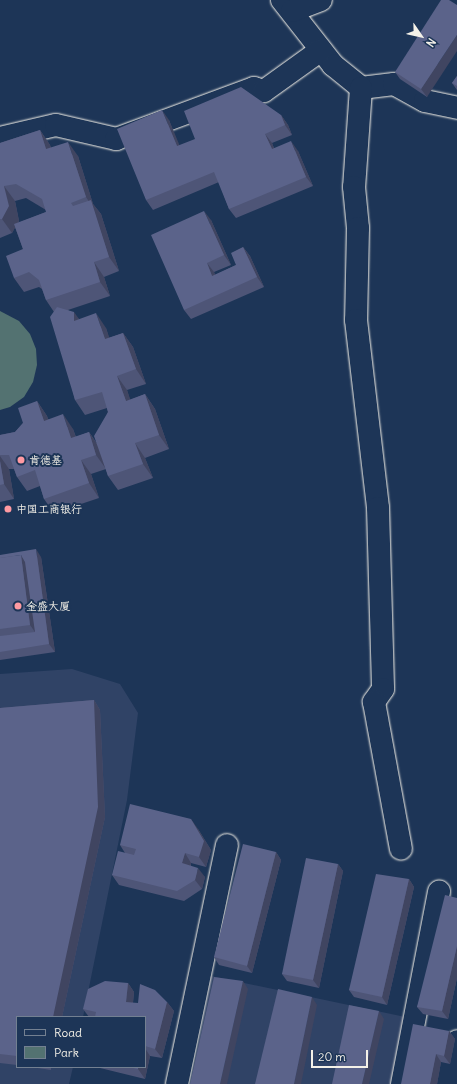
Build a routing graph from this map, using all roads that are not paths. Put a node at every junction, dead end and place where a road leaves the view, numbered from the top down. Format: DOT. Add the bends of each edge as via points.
graph roads {
  1 [pos="321,0"];
  2 [pos="287,6"];
  3 [pos="321,50"];
  4 [pos="361,88"];
  5 [pos="457,108"];
  6 [pos="0,138"];
  7 [pos="227,845"];
  8 [pos="401,849"];
  9 [pos="439,892"];
  10 [pos="457,1041"];
  11 [pos="177,1084"];
  12 [pos="402,1084"];
  13 [pos="446,1084"];
  1 -- 2 [label="lane"];
  2 -- 3 [label="lane"];
  3 -- 4 [label="lane" via="333,65"];
  3 -- 6 [label="lane" via="264,91 254,88 116,139 56,124"];
  4 -- 5 [label="lane" via="394,84 424,101"];
  4 -- 8 [label="lane" via="354,187 358,228 356,320 378,508 383,688 374,702"];
  7 -- 11 [label="lane"];
  9 -- 12 [label="lane"];
  10 -- 13 [label="lane"];
}
